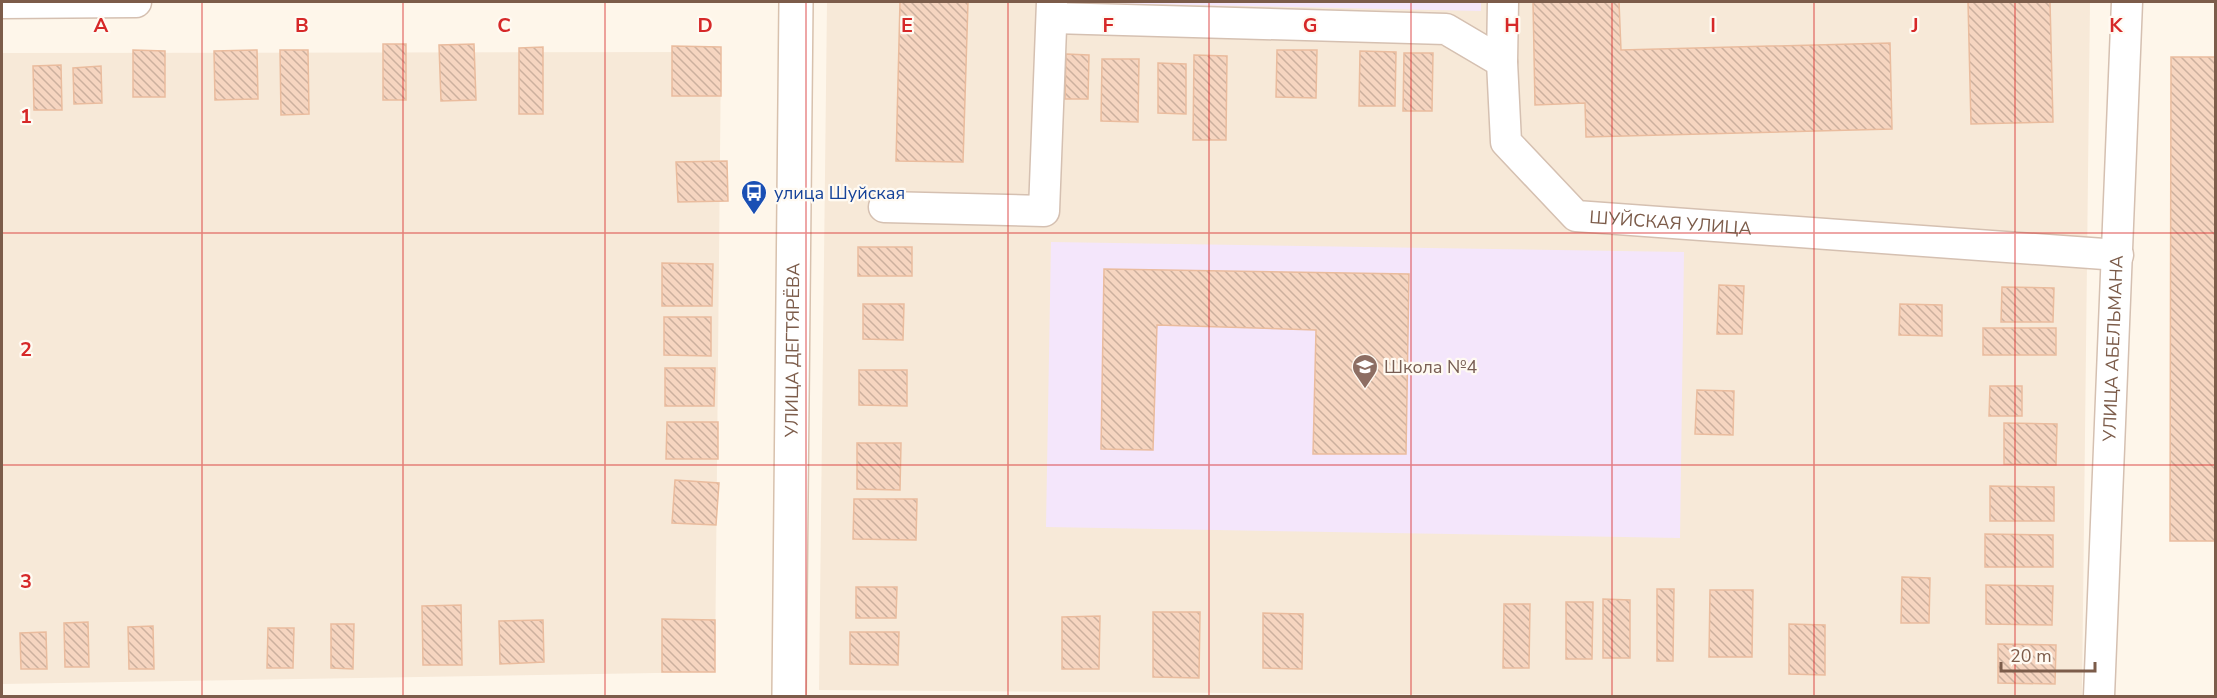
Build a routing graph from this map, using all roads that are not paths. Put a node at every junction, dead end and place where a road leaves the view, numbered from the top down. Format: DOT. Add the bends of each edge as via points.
graph roads {
  1 [pos="136,2"];
  2 [pos="796,2"];
  3 [pos="1503,2"];
  4 [pos="2127,2"];
  5 [pos="2,3"];
  6 [pos="1052,10"];
  7 [pos="1502,62"];
  8 [pos="884,207"];
  9 [pos="2118,255"];
  10 [pos="789,696"];
  11 [pos="2099,696"];
  1 -- 5 [label="street"];
  2 -- 10 [label="main road, УЛИЦА ДЕГТЯРЁВА"];
  3 -- 7 [label="street, ШУЙСКАЯ УЛИЦА"];
  4 -- 9 [label="street, УЛИЦА АБЕЛЬМАНА"];
  6 -- 7 [label="street" via="1446,29"];
  6 -- 8 [label="street" via="1044,211"];
  7 -- 9 [label="street, ШУЙСКАЯ УЛИЦА" via="1506,142 1576,216"];
  9 -- 11 [label="street, УЛИЦА АБЕЛЬМАНА"];
}
